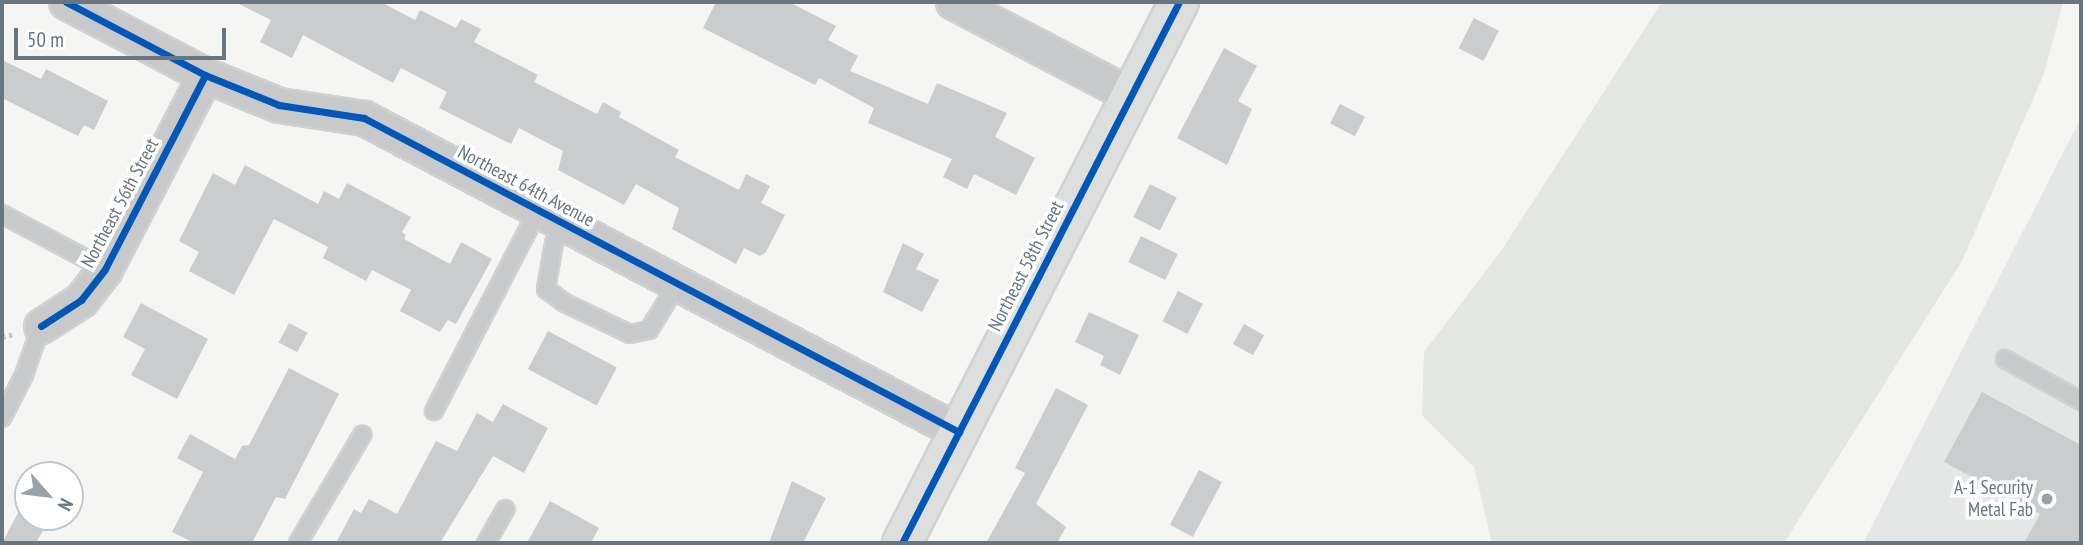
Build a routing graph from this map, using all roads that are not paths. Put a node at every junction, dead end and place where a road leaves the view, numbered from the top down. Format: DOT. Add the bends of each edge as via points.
graph roads {
  1 [pos="66,2"];
  2 [pos="953,2"];
  3 [pos="1179,2"];
  4 [pos="205,75"];
  5 [pos="1130,95"];
  6 [pos="2,214"];
  7 [pos="552,217"];
  8 [pos="105,269"];
  9 [pos="678,284"];
  10 [pos="41,326"];
  11 [pos="2005,359"];
  12 [pos="2080,396"];
  13 [pos="434,411"];
  14 [pos="2,418"];
  15 [pos="959,432"];
  16 [pos="362,435"];
  17 [pos="506,509"];
  18 [pos="298,543"];
  19 [pos="486,543"];
  20 [pos="901,543"];
  1 -- 4 [label="street, Northeast 64th Avenue"];
  2 -- 5 [label="street"];
  3 -- 5 [label="street, Northeast 58th Street"];
  4 -- 7 [label="street, Northeast 64th Avenue" via="279,106 364,118"];
  4 -- 8 [label="street, Northeast 56th Street"];
  5 -- 15 [label="street, Northeast 58th Street"];
  6 -- 8 [label="lane"];
  7 -- 9 [label="street, Northeast 64th Avenue"];
  7 -- 9 [label="lane" via="554,243 546,289 575,308 630,334 649,330"];
  7 -- 13 [label="lane"];
  8 -- 10 [label="street, Northeast 56th Street" via="81,300"];
  9 -- 15 [label="street, Northeast 64th Avenue"];
  10 -- 14 [label="lane"];
  11 -- 12 [label="lane"];
  15 -- 20 [label="street, Northeast 58th Street"];
  16 -- 18 [label="lane"];
  17 -- 19 [label="lane"];
}
